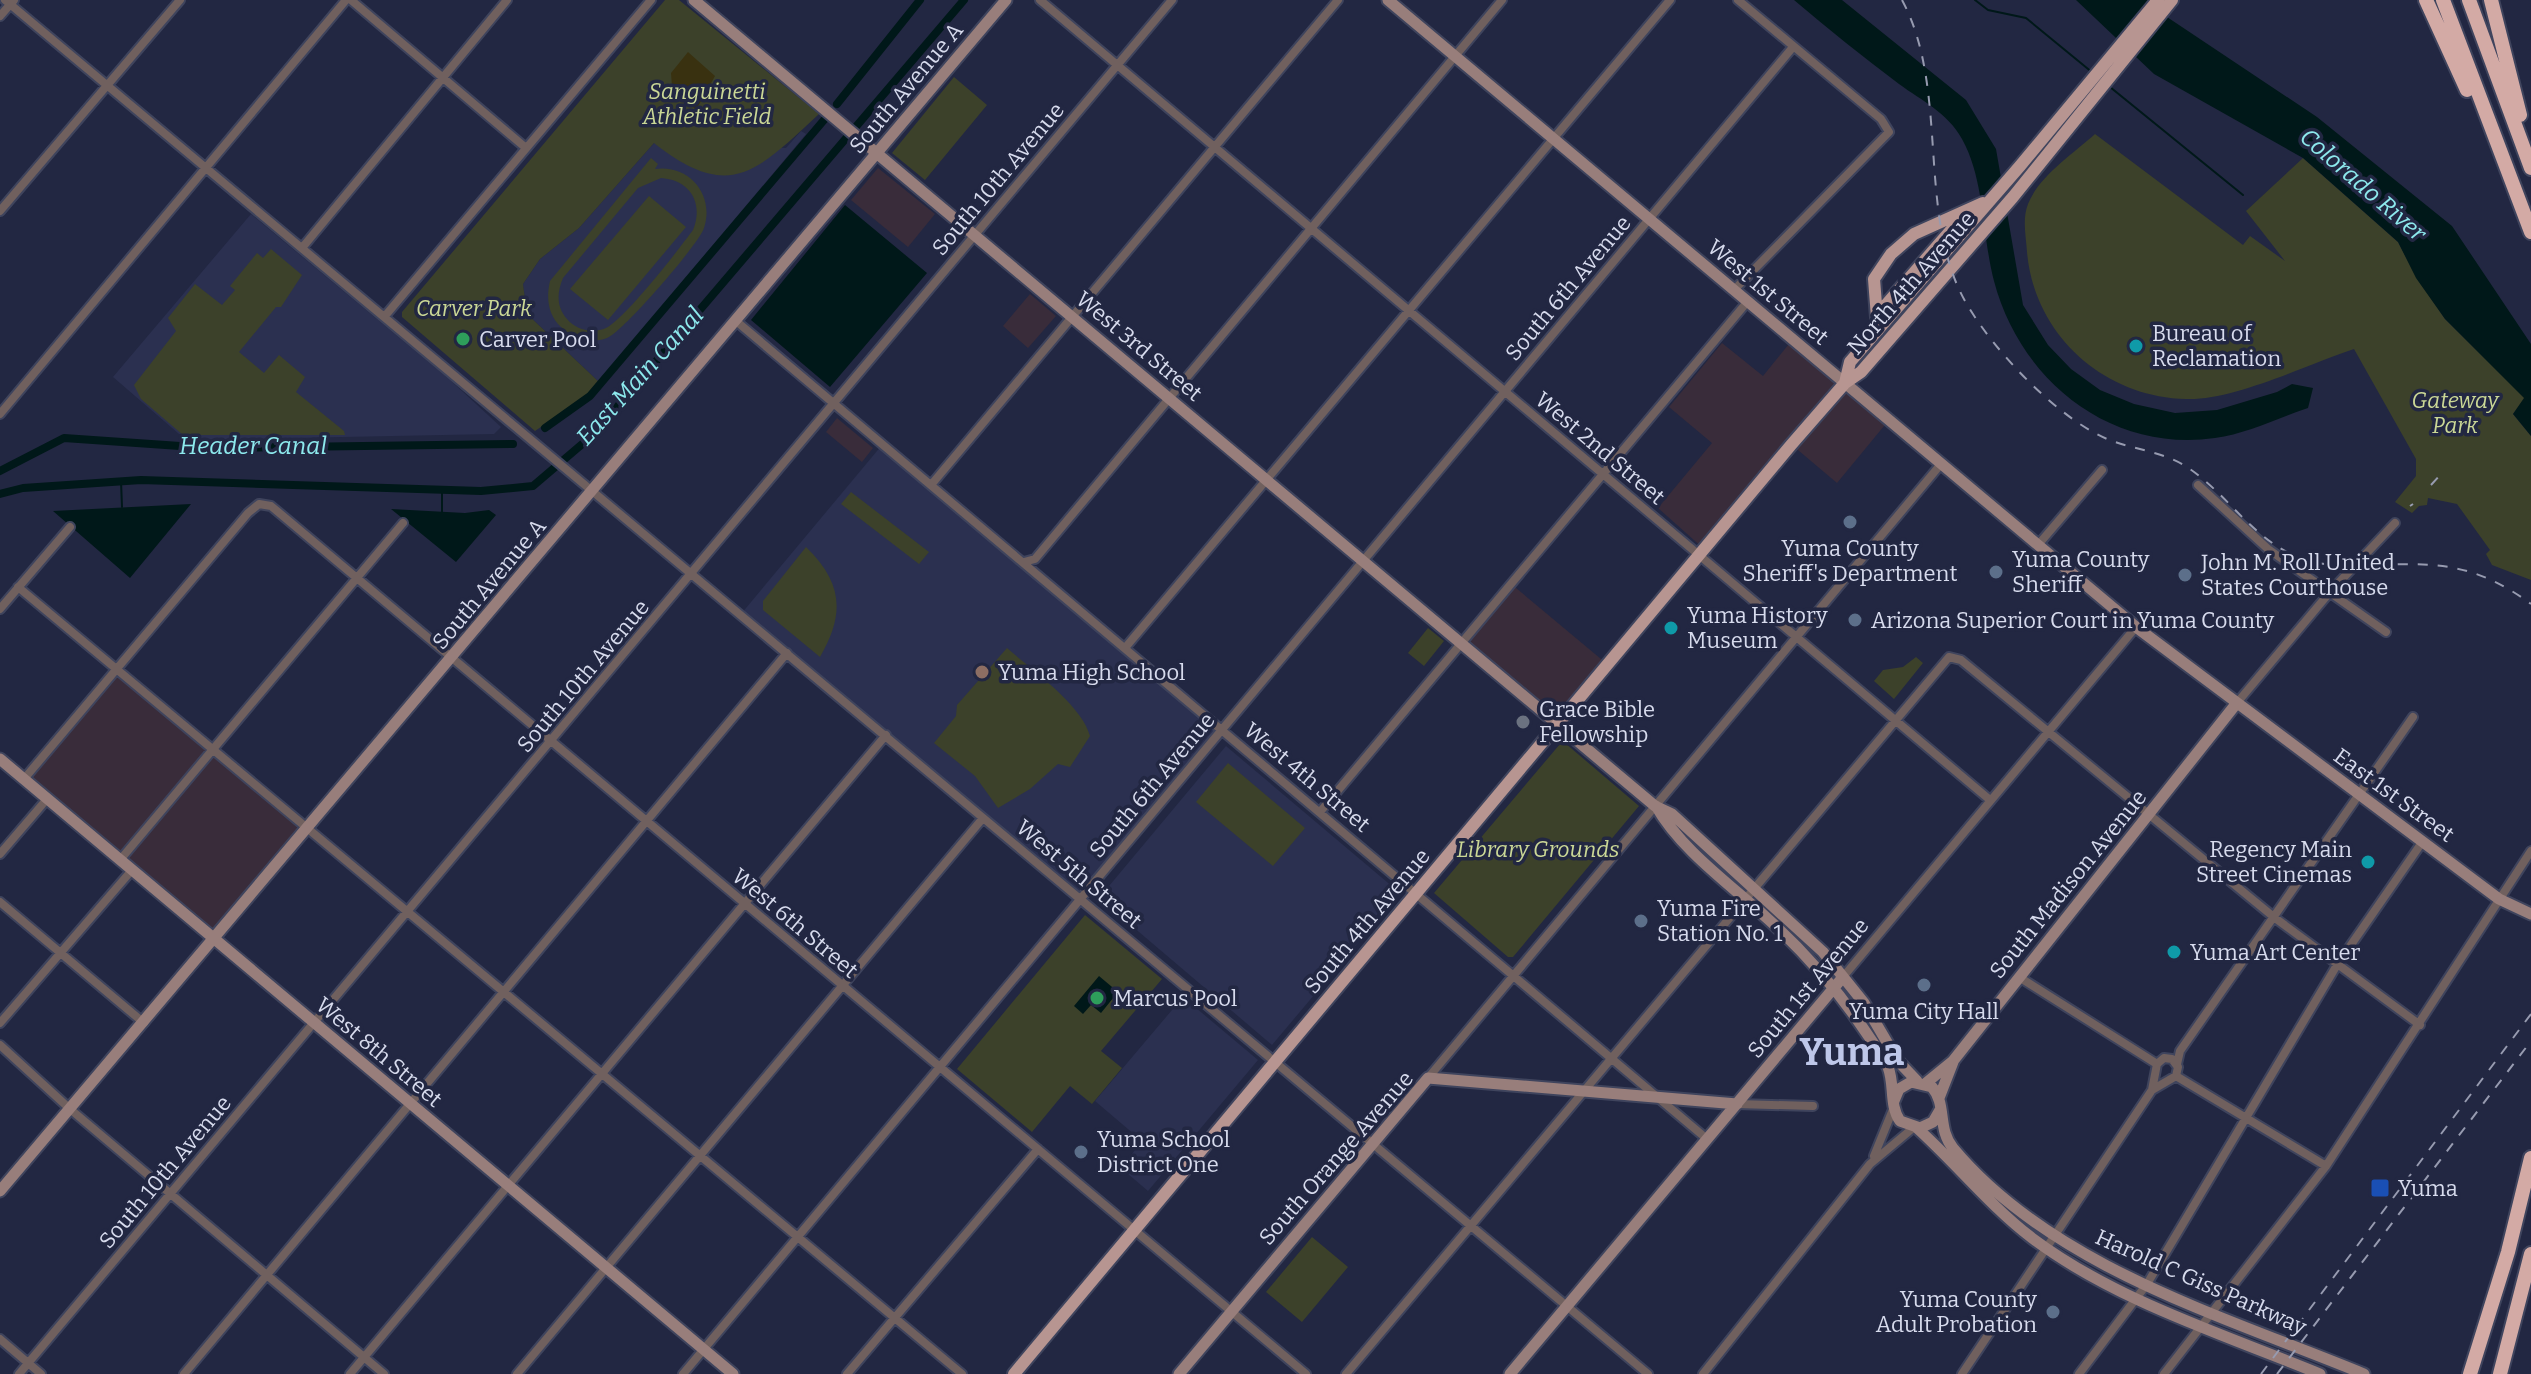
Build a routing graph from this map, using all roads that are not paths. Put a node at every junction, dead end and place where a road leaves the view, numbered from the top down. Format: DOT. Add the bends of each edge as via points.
graph roads {
  1 [pos="180,0"];
  2 [pos="348,0"];
  3 [pos="507,0"];
  4 [pos="651,0"];
  5 [pos="694,0"];
  6 [pos="1006,0"];
  7 [pos="1040,0"];
  8 [pos="1172,0"];
  9 [pos="1338,0"];
  10 [pos="1388,0"];
  11 [pos="1502,0"];
  12 [pos="1670,0"];
  13 [pos="1738,0"];
  14 [pos="2158,0"];
  15 [pos="2172,0"];
  16 [pos="2426,0"];
  17 [pos="2443,0"];
  18 [pos="2469,0"];
  19 [pos="2491,0"];
  20 [pos="10,1"];
  21 [pos="0,16"];
  22 [pos="2142,28"];
  23 [pos="1793,47"];
  24 [pos="1455,56"];
  25 [pos="1117,65"];
  26 [pos="441,77"];
  27 [pos="108,86"];
  28 [pos="2077,106"];
  29 [pos="1552,137"];
  30 [pos="1215,147"];
  31 [pos="526,148"];
  32 [pos="878,154"];
  33 [pos="2531,158"];
  34 [pos="207,166"];
  35 [pos="2531,168"];
  36 [pos="2516,196"];
  37 [pos="1976,210"];
  38 [pos="0,211"];
  39 [pos="1650,219"];
  40 [pos="1312,229"];
  41 [pos="2531,232"];
  42 [pos="975,235"];
  43 [pos="302,248"];
  44 [pos="1734,290"];
  45 [pos="1748,301"];
  46 [pos="1408,310"];
  47 [pos="1878,314"];
  48 [pos="385,316"];
  49 [pos="1073,317"];
  50 [pos="736,321"];
  51 [pos="1878,330"];
  52 [pos="1845,383"];
  53 [pos="1505,391"];
  54 [pos="1170,398"];
  55 [pos="833,403"];
  56 [pos="0,414"];
  57 [pos="1941,464"];
  58 [pos="2102,470"];
  59 [pos="1602,473"];
  60 [pos="1267,480"];
  61 [pos="931,485"];
  62 [pos="2198,485"];
  63 [pos="594,491"];
  64 [pos="403,523"];
  65 [pos="2395,523"];
  66 [pos="70,527"];
  67 [pos="2038,545"];
  68 [pos="1699,554"];
  69 [pos="1364,560"];
  70 [pos="1024,562"];
  71 [pos="692,573"];
  72 [pos="357,579"];
  73 [pos="18,587"];
  74 [pos="2330,592"];
  75 [pos="0,609"];
  76 [pos="2136,627"];
  77 [pos="2386,632"];
  78 [pos="1797,637"];
  79 [pos="1462,642"];
  80 [pos="1125,648"];
  81 [pos="787,653"];
  82 [pos="452,659"];
  83 [pos="117,667"];
  84 [pos="2236,704"];
  85 [pos="2413,717"];
  86 [pos="1894,719"];
  87 [pos="1558,723"];
  88 [pos="1222,729"];
  89 [pos="2047,733"];
  90 [pos="886,735"];
  91 [pos="551,743"];
  92 [pos="214,749"];
  93 [pos="0,759"];
  94 [pos="24,779"];
  95 [pos="2361,795"];
  96 [pos="47,799"];
  97 [pos="1990,800"];
  98 [pos="1655,806"];
  99 [pos="1320,812"];
  100 [pos="2149,816"];
  101 [pos="983,818"];
  102 [pos="646,822"];
  103 [pos="309,828"];
  104 [pos="2423,841"];
  105 [pos="2531,851"];
  106 [pos="0,854"];
  107 [pos="120,860"];
  108 [pos="2531,862"];
  109 [pos="132,870"];
  110 [pos="2518,872"];
  111 [pos="1753,887"];
  112 [pos="1417,893"];
  113 [pos="1744,897"];
  114 [pos="1080,899"];
  115 [pos="2499,899"];
  116 [pos="0,902"];
  117 [pos="744,904"];
  118 [pos="408,911"];
  119 [pos="2531,914"];
  120 [pos="2275,918"];
  121 [pos="214,939"];
  122 [pos="60,952"];
  123 [pos="2337,965"];
  124 [pos="1514,974"];
  125 [pos="2019,977"];
  126 [pos="1839,982"];
  127 [pos="842,986"];
  128 [pos="504,991"];
  129 [pos="0,1023"];
  130 [pos="144,1023"];
  131 [pos="314,1024"];
  132 [pos="2420,1025"];
  133 [pos="0,1045"];
  134 [pos="2180,1051"];
  135 [pos="1612,1055"];
  136 [pos="2167,1058"];
  137 [pos="1953,1061"];
  138 [pos="1275,1062"];
  139 [pos="2157,1064"];
  140 [pos="2177,1064"];
  141 [pos="940,1066"];
  142 [pos="602,1073"];
  143 [pos="2157,1074"];
  144 [pos="2176,1076"];
  145 [pos="1428,1078"];
  146 [pos="2165,1081"];
  147 [pos="1922,1082"];
  148 [pos="2152,1090"];
  149 [pos="1581,1093"];
  150 [pos="1661,1098"];
  151 [pos="1940,1103"];
  152 [pos="410,1104"];
  153 [pos="1737,1104"];
  154 [pos="1894,1104"];
  155 [pos="1813,1106"];
  156 [pos="70,1109"];
  157 [pos="2244,1118"];
  158 [pos="1915,1128"];
  159 [pos="1707,1139"];
  160 [pos="1373,1143"];
  161 [pos="1038,1149"];
  162 [pos="701,1156"];
  163 [pos="2531,1158"];
  164 [pos="1870,1164"];
  165 [pos="2326,1166"];
  166 [pos="508,1185"];
  167 [pos="0,1191"];
  168 [pos="170,1194"];
  169 [pos="1470,1225"];
  170 [pos="1134,1231"];
  171 [pos="2053,1235"];
  172 [pos="797,1237"];
  173 [pos="2045,1247"];
  174 [pos="2531,1254"];
  175 [pos="607,1268"];
  176 [pos="267,1275"];
  177 [pos="2147,1284"];
  178 [pos="2137,1298"];
  179 [pos="1567,1307"];
  180 [pos="1231,1311"];
  181 [pos="2212,1311"];
  182 [pos="895,1318"];
  183 [pos="2201,1325"];
  184 [pos="0,1339"];
  185 [pos="703,1349"];
  186 [pos="364,1357"];
  187 [pos="28,1363"];
  188 [pos="2317,1373"];
  189 [pos="19,1374"];
  190 [pos="41,1374"];
  191 [pos="184,1374"];
  192 [pos="350,1374"];
  193 [pos="384,1374"];
  194 [pos="517,1374"];
  195 [pos="683,1374"];
  196 [pos="733,1374"];
  197 [pos="847,1374"];
  198 [pos="962,1374"];
  199 [pos="1014,1374"];
  200 [pos="1179,1374"];
  201 [pos="1306,1374"];
  202 [pos="1346,1374"];
  203 [pos="1510,1374"];
  204 [pos="1648,1374"];
  205 [pos="1703,1374"];
  206 [pos="1962,1374"];
  207 [pos="2079,1374"];
  208 [pos="2164,1374"];
  209 [pos="2364,1374"];
  210 [pos="2470,1374"];
  211 [pos="2500,1374"];
  1 -- 27 [label="street"];
  2 -- 26 [label="street"];
  2 -- 34 [label="street"];
  3 -- 26 [label="street"];
  4 -- 31 [label="street"];
  5 -- 32 [label="main road, West 3rd Street"];
  6 -- 32 [label="main road, South Avenue A"];
  7 -- 25 [label="street, West 2nd Street"];
  8 -- 25 [label="street, South 10th Avenue"];
  9 -- 30 [label="street"];
  10 -- 24 [label="main road, West 1st Street"];
  11 -- 24 [label="street"];
  12 -- 29 [label="street"];
  13 -- 23 [label="street"];
  14 -- 22 [label="main road"];
  15 -- 22 [label="main road"];
  16 -- 36 [label="highway"];
  17 -- 36 [label="highway"];
  18 -- 35 [label="highway"];
  19 -- 33 [label="highway"];
  20 -- 21 [label="street"];
  20 -- 27 [label="street, West 5th Street"];
  22 -- 28 [label="main road, North 4th Avenue"];
  23 -- 39 [label="street, South 6th Avenue"];
  23 -- 44 [label="street" via="1881,119 1889,132"];
  24 -- 29 [label="main road, West 1st Street"];
  24 -- 40 [label="street"];
  25 -- 30 [label="street, West 2nd Street"];
  25 -- 42 [label="street, South 10th Avenue"];
  26 -- 31 [label="street"];
  26 -- 43 [label="street"];
  27 -- 34 [label="street, West 5th Street"];
  27 -- 38 [label="street"];
  28 -- 37 [label="main road, North 4th Avenue"];
  28 -- 52 [label="main road, North 4th Avenue" via="2013,197 1861,372"];
  29 -- 39 [label="main road, West 1st Street"];
  29 -- 46 [label="street"];
  30 -- 40 [label="street, West 2nd Street"];
  30 -- 49 [label="street"];
  31 -- 48 [label="street"];
  32 -- 42 [label="main road, West 3rd Street"];
  32 -- 50 [label="main road, South Avenue A"];
  34 -- 43 [label="street, West 5th Street"];
  34 -- 56 [label="street"];
  36 -- 41 [label="highway"];
  37 -- 47 [label="main road"];
  37 -- 47 [label="main road" via="1914,234 1891,254 1874,279"];
  37 -- 51 [label="main road, North 4th Avenue"];
  39 -- 44 [label="main road, West 1st Street"];
  39 -- 53 [label="street, South 6th Avenue"];
  40 -- 46 [label="street, West 2nd Street"];
  40 -- 54 [label="street"];
  42 -- 49 [label="main road, West 3rd Street"];
  42 -- 55 [label="street, South 10th Avenue"];
  43 -- 48 [label="street, West 5th Street"];
  44 -- 45 [label="main road, West 1st Street"];
  45 -- 52 [label="main road, West 1st Street"];
  45 -- 59 [label="street"];
  46 -- 53 [label="street, West 2nd Street"];
  46 -- 60 [label="street"];
  47 -- 51 [label="main road"];
  48 -- 63 [label="street, West 5th Street"];
  49 -- 54 [label="main road, West 3rd Street"];
  49 -- 61 [label="street"];
  50 -- 55 [label="street, West 4th Street"];
  50 -- 63 [label="main road, South Avenue A"];
  51 -- 52 [label="main road, North 4th Avenue" via="1850,362"];
  52 -- 57 [label="main road, West 1st Street"];
  52 -- 68 [label="main road, South 4th Avenue"];
  53 -- 59 [label="street, West 2nd Street"];
  53 -- 69 [label="street, South 6th Avenue"];
  54 -- 60 [label="main road, West 3rd Street"];
  54 -- 70 [label="street" via="1035,559"];
  55 -- 61 [label="street, West 4th Street"];
  55 -- 71 [label="street, South 10th Avenue"];
  57 -- 67 [label="main road, West 1st Street"];
  57 -- 78 [label="street"];
  58 -- 67 [label="street"];
  59 -- 68 [label="street, West 2nd Street"];
  59 -- 79 [label="street"];
  60 -- 69 [label="main road, West 3rd Street"];
  60 -- 80 [label="street"];
  61 -- 70 [label="street, West 4th Street"];
  62 -- 74 [label="street" via="2268,549"];
  63 -- 71 [label="street, West 5th Street"];
  63 -- 82 [label="main road, South Avenue A"];
  64 -- 72 [label="street"];
  65 -- 74 [label="street"];
  66 -- 73 [label="street"];
  67 -- 76 [label="main road, West 1st Street"];
  68 -- 78 [label="street, West 2nd Street"];
  68 -- 87 [label="main road, South 4th Avenue"];
  69 -- 79 [label="main road, West 3rd Street"];
  69 -- 88 [label="street, South 6th Avenue"];
  70 -- 80 [label="street, West 4th Street"];
  71 -- 81 [label="street, West 5th Street"];
  71 -- 91 [label="street, South 10th Avenue"];
  72 -- 82 [label="street, West 6th Street"];
  72 -- 83 [label="street, West 6th Street" via="271,506 259,504"];
  72 -- 92 [label="street"];
  73 -- 75 [label="street"];
  73 -- 83 [label="street"];
  74 -- 77 [label="street"];
  74 -- 84 [label="street"];
  76 -- 84 [label="main road, West 1st Street"];
  76 -- 89 [label="street, South 1st Avenue"];
  78 -- 86 [label="street, West 2nd Street"];
  78 -- 98 [label="street"];
  79 -- 87 [label="main road, West 3rd Street"];
  79 -- 99 [label="street"];
  80 -- 88 [label="street, West 4th Street"];
  81 -- 90 [label="street, West 5th Street"];
  81 -- 102 [label="street"];
  82 -- 91 [label="street, West 6th Street"];
  82 -- 103 [label="main road, South Avenue A"];
  83 -- 92 [label="street"];
  83 -- 94 [label="street"];
  84 -- 95 [label="main road, East 1st Street"];
  84 -- 100 [label="main road, South Madison Avenue"];
  85 -- 95 [label="street"];
  86 -- 89 [label="street" via="1949,657 1961,660"];
  86 -- 97 [label="street, West 2nd Street"];
  86 -- 111 [label="street"];
  87 -- 98 [label="main road"];
  87 -- 112 [label="main road, South 4th Avenue"];
  88 -- 99 [label="street, West 4th Street"];
  88 -- 114 [label="street, South 6th Avenue"];
  89 -- 97 [label="street, South 1st Avenue"];
  89 -- 100 [label="street"];
  90 -- 101 [label="street, West 5th Street"];
  90 -- 117 [label="street"];
  91 -- 102 [label="street, West 6th Street"];
  91 -- 118 [label="street, South 10th Avenue"];
  92 -- 103 [label="street"];
  92 -- 107 [label="street"];
  93 -- 94 [label="main road, West 8th Street"];
  94 -- 96 [label="main road, West 8th Street"];
  95 -- 104 [label="main road, East 1st Street"];
  95 -- 120 [label="street"];
  96 -- 106 [label="street"];
  96 -- 107 [label="main road, West 8th Street"];
  97 -- 126 [label="street, South 1st Avenue"];
  98 -- 111 [label="main road" via="1672,814"];
  98 -- 113 [label="main road" via="1710,869"];
  98 -- 124 [label="street"];
  99 -- 112 [label="street, West 4th Street"];
  100 -- 120 [label="street"];
  100 -- 125 [label="main road, South Madison Avenue"];
  101 -- 114 [label="street, West 5th Street"];
  101 -- 127 [label="street"];
  102 -- 117 [label="street, West 6th Street"];
  102 -- 128 [label="street"];
  103 -- 118 [label="street"];
  103 -- 121 [label="main road, South Avenue A"];
  104 -- 115 [label="main road, East 1st Street"];
  104 -- 123 [label="street"];
  105 -- 110 [label="street"];
  107 -- 109 [label="main road, West 8th Street"];
  108 -- 110 [label="street"];
  109 -- 121 [label="main road, West 8th Street"];
  109 -- 122 [label="street"];
  110 -- 115 [label="street"];
  111 -- 113 [label="street"];
  111 -- 126 [label="main road" via="1806,934"];
  112 -- 124 [label="street, West 4th Street"];
  112 -- 138 [label="main road, South 4th Avenue"];
  113 -- 126 [label="main road"];
  113 -- 135 [label="street"];
  114 -- 138 [label="street, West 5th Street"];
  114 -- 141 [label="street, South 6th Avenue"];
  115 -- 119 [label="main road, East 1st Street"];
  115 -- 132 [label="street"];
  116 -- 122 [label="street"];
  117 -- 127 [label="street, West 6th Street"];
  117 -- 142 [label="street"];
  118 -- 128 [label="street"];
  118 -- 131 [label="street, South 10th Avenue"];
  120 -- 123 [label="street"];
  120 -- 134 [label="street"];
  121 -- 130 [label="main road, South Avenue A"];
  121 -- 131 [label="main road, West 8th Street"];
  122 -- 129 [label="street"];
  122 -- 130 [label="street"];
  123 -- 132 [label="street"];
  123 -- 157 [label="street"];
  124 -- 135 [label="street, West 4th Street"];
  124 -- 145 [label="street"];
  125 -- 137 [label="main road, South Madison Avenue"];
  125 -- 139 [label="street"];
  126 -- 147 [label="main road" via="1864,1003 1898,1061"];
  126 -- 153 [label="main road, South 1st Avenue"];
  126 -- 154 [label="main road" via="1888,1067"];
  127 -- 141 [label="street, West 6th Street"];
  127 -- 162 [label="street"];
  128 -- 142 [label="street"];
  128 -- 152 [label="street"];
  130 -- 156 [label="main road, South Avenue A"];
  131 -- 152 [label="main road, West 8th Street"];
  131 -- 168 [label="street, South 10th Avenue"];
  132 -- 165 [label="street"];
  133 -- 156 [label="street"];
  134 -- 136 [label="street"];
  134 -- 140 [label="street"];
  135 -- 149 [label="street"];
  135 -- 150 [label="street, West 4th Street"];
  136 -- 139 [label="street"];
  136 -- 140 [label="street"];
  137 -- 147 [label="main road, South Madison Avenue"];
  137 -- 151 [label="main road"];
  138 -- 160 [label="street, West 5th Street"];
  138 -- 170 [label="main road, South 4th Avenue"];
  139 -- 143 [label="street"];
  140 -- 144 [label="street"];
  141 -- 161 [label="street, West 6th Street"];
  141 -- 172 [label="street, South 6th Avenue"];
  142 -- 162 [label="street"];
  142 -- 166 [label="street"];
  143 -- 146 [label="street"];
  143 -- 148 [label="street"];
  144 -- 146 [label="street"];
  144 -- 157 [label="street"];
  145 -- 149 [label="main road, South Orange Avenue"];
  145 -- 160 [label="main road, South Orange Avenue"];
  146 -- 148 [label="street"];
  147 -- 151 [label="main road"];
  147 -- 154 [label="main road" via="1899,1089"];
  148 -- 171 [label="street"];
  149 -- 150 [label="main road, South Orange Avenue"];
  149 -- 169 [label="street"];
  150 -- 153 [label="main road, South Orange Avenue"];
  150 -- 159 [label="street, West 4th Street"];
  151 -- 158 [label="main road" via="1933,1122"];
  151 -- 171 [label="main road, Harold C Giss Parkway" via="1942,1128 1952,1146 2010,1203"];
  152 -- 166 [label="main road, West 8th Street"];
  152 -- 176 [label="street"];
  153 -- 155 [label="street, South Orange Avenue"];
  153 -- 159 [label="main road, South 1st Avenue"];
  154 -- 158 [label="main road" via="1900,1121"];
  154 -- 164 [label="street"];
  156 -- 167 [label="main road, South Avenue A"];
  156 -- 168 [label="street"];
  157 -- 165 [label="street"];
  157 -- 177 [label="street"];
  158 -- 164 [label="street"];
  158 -- 173 [label="main road, Harold C Giss Parkway" via="1981,1195"];
  159 -- 179 [label="main road, South 1st Avenue"];
  160 -- 169 [label="street, West 5th Street"];
  160 -- 180 [label="main road, South Orange Avenue"];
  161 -- 170 [label="street, West 6th Street"];
  161 -- 182 [label="street"];
  162 -- 172 [label="street"];
  162 -- 175 [label="street"];
  163 -- 210 [label="highway"];
  164 -- 205 [label="street"];
  165 -- 181 [label="street"];
  166 -- 175 [label="main road, West 8th Street"];
  166 -- 186 [label="street"];
  168 -- 176 [label="street"];
  168 -- 187 [label="street, South 10th Avenue"];
  169 -- 179 [label="street, West 5th Street"];
  169 -- 202 [label="street"];
  170 -- 180 [label="street, West 6th Street"];
  170 -- 199 [label="main road, South 4th Avenue"];
  171 -- 173 [label="street"];
  171 -- 177 [label="main road, Harold C Giss Parkway"];
  172 -- 182 [label="street"];
  172 -- 185 [label="street, South 6th Avenue"];
  173 -- 178 [label="main road, Harold C Giss Parkway"];
  173 -- 206 [label="street"];
  174 -- 211 [label="highway"];
  175 -- 185 [label="main road, West 8th Street"];
  175 -- 194 [label="street"];
  176 -- 186 [label="street"];
  176 -- 191 [label="street"];
  177 -- 178 [label="street"];
  177 -- 181 [label="main road, Harold C Giss Parkway"];
  178 -- 183 [label="main road, Harold C Giss Parkway"];
  178 -- 207 [label="street"];
  179 -- 203 [label="main road, South 1st Avenue"];
  179 -- 204 [label="street, West 5th Street"];
  180 -- 200 [label="main road, South Orange Avenue"];
  180 -- 201 [label="street, West 6th Street"];
  181 -- 183 [label="street"];
  181 -- 209 [label="main road, Harold C Giss Parkway"];
  182 -- 197 [label="street"];
  182 -- 198 [label="street"];
  183 -- 188 [label="main road, Harold C Giss Parkway"];
  183 -- 208 [label="street"];
  184 -- 187 [label="street"];
  185 -- 195 [label="street, South 6th Avenue"];
  185 -- 196 [label="main road, West 8th Street"];
  186 -- 192 [label="street"];
  186 -- 193 [label="street"];
  187 -- 189 [label="street, South 10th Avenue"];
  187 -- 190 [label="street"];
}
